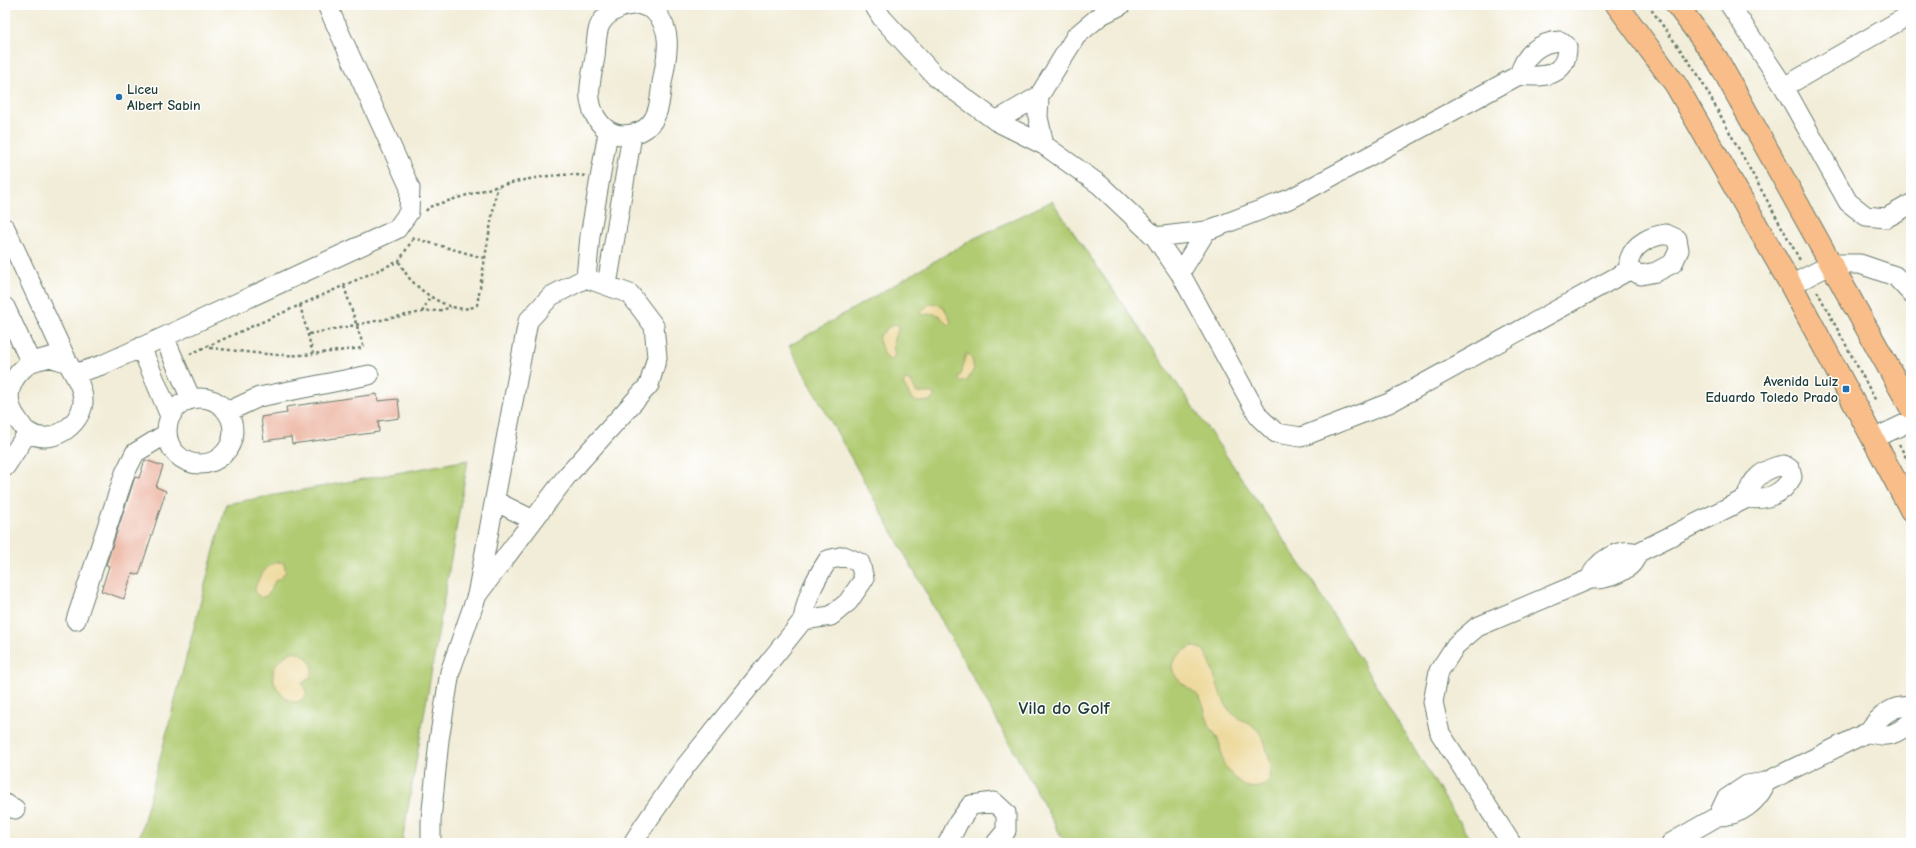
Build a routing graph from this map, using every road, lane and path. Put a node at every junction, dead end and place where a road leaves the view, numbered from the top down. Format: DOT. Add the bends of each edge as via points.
graph roads {
  1 [pos="327,5"];
  2 [pos="633,5"];
  3 [pos="641,5"];
  4 [pos="874,5"];
  5 [pos="1121,5"];
  6 [pos="1616,5"];
  7 [pos="1677,5"];
  8 [pos="1730,5"];
  9 [pos="1911,14"];
  10 [pos="1519,75"];
  11 [pos="1784,87"];
  12 [pos="1039,96"];
  13 [pos="996,121"];
  14 [pos="608,132"];
  15 [pos="632,134"];
  16 [pos="1044,146"];
  17 [pos="600,178"];
  18 [pos="497,187"];
  19 [pos="1911,204"];
  20 [pos="425,213"];
  21 [pos="5,228"];
  22 [pos="1206,231"];
  23 [pos="414,232"];
  24 [pos="1155,237"];
  25 [pos="413,238"];
  26 [pos="484,258"];
  27 [pos="399,262"];
  28 [pos="1832,264"];
  29 [pos="1629,270"];
  30 [pos="1180,273"];
  31 [pos="586,278"];
  32 [pos="607,285"];
  33 [pos="1791,285"];
  34 [pos="344,286"];
  35 [pos="1911,293"];
  36 [pos="430,297"];
  37 [pos="300,305"];
  38 [pos="5,307"];
  39 [pos="451,307"];
  40 [pos="422,312"];
  41 [pos="357,324"];
  42 [pos="309,334"];
  43 [pos="164,337"];
  44 [pos="141,347"];
  45 [pos="208,347"];
  46 [pos="313,354"];
  47 [pos="174,360"];
  48 [pos="31,363"];
  49 [pos="71,369"];
  50 [pos="369,375"];
  51 [pos="191,399"];
  52 [pos="1911,408"];
  53 [pos="227,412"];
  54 [pos="170,416"];
  55 [pos="1911,421"];
  56 [pos="28,432"];
  57 [pos="166,434"];
  58 [pos="1873,439"];
  59 [pos="5,467"];
  60 [pos="1747,498"];
  61 [pos="495,501"];
  62 [pos="1911,510"];
  63 [pos="533,520"];
  64 [pos="477,595"];
  65 [pos="76,620"];
  66 [pos="803,620"];
  67 [pos="1911,707"];
  68 [pos="1911,722"];
  69 [pos="1868,732"];
  70 [pos="431,843"];
  71 [pos="633,843"];
  72 [pos="948,843"];
  73 [pos="996,843"];
  74 [pos="1511,843"];
  75 [pos="1671,843"];
  1 -- 43 [label="street" via="410,188 410,212 397,229"];
  2 -- 14 [label="street" via="623,6 609,14 599,27 590,98 593,113"];
  3 -- 15 [label="street" via="654,10 664,24 668,42 657,113 651,124"];
  4 -- 13 [label="street" via="882,18 936,77"];
  5 -- 12 [label="street" via="1101,15 1076,36"];
  6 -- 33 [label="main road" via="1676,85"];
  7 -- 28 [label="main road" via="1717,59"];
  8 -- 11 [label="street"];
  9 -- 11 [label="street"];
  10 -- 22 [label="street" via="1292,198"];
  11 -- 19 [label="street" via="1848,202 1866,216 1886,218"];
  12 -- 13 [label="street"];
  12 -- 16 [label="street" via="1038,117"];
  13 -- 16 [label="street"];
  14 -- 15 [label="street"];
  14 -- 17 [label="street"];
  15 -- 32 [label="street"];
  16 -- 24 [label="street" via="1100,185"];
  17 -- 18 [label="path" via="551,175"];
  17 -- 31 [label="street"];
  18 -- 20 [label="path" via="429,207"];
  18 -- 26 [label="path"];
  21 -- 49 [label="street"];
  22 -- 24 [label="street"];
  22 -- 30 [label="street"];
  23 -- 25 [label="path"];
  24 -- 30 [label="street"];
  25 -- 26 [label="path"];
  25 -- 27 [label="path"];
  26 -- 39 [label="path" via="477,305 468,308"];
  27 -- 34 [label="path"];
  27 -- 36 [label="path" via="412,282"];
  28 -- 33 [label="street"];
  28 -- 35 [label="street" via="1860,264 1895,276"];
  28 -- 52 [label="main road"];
  29 -- 30 [label="street" via="1389,403 1301,437 1276,433 1259,416"];
  31 -- 32 [label="street"];
  31 -- 61 [label="street" via="551,296 528,321"];
  32 -- 63 [label="street" via="630,294 654,326 657,357 649,385 566,477"];
  33 -- 58 [label="main road"];
  34 -- 37 [label="path"];
  34 -- 41 [label="path"];
  36 -- 39 [label="path"];
  36 -- 40 [label="path"];
  37 -- 42 [label="path"];
  37 -- 45 [label="path"];
  38 -- 48 [label="street"];
  39 -- 40 [label="path"];
  40 -- 41 [label="path"];
  41 -- 42 [label="path"];
  41 -- 46 [label="path" via="362,348"];
  42 -- 46 [label="path"];
  43 -- 44 [label="street"];
  43 -- 47 [label="street"];
  44 -- 49 [label="street" via="102,365"];
  44 -- 54 [label="street"];
  45 -- 46 [label="path" via="274,354"];
  45 -- 47 [label="path"];
  47 -- 51 [label="street"];
  48 -- 49 [label="street" via="50,357"];
  48 -- 56 [label="street" via="12,381 8,396 12,413"];
  49 -- 56 [label="street" via="80,386 83,402 77,421 64,431 47,438"];
  50 -- 53 [label="street" via="259,397"];
  51 -- 53 [label="street" via="211,400 220,404"];
  51 -- 54 [label="street" via="176,408"];
  53 -- 57 [label="street" via="232,422 231,444 225,454 206,465 184,461 169,445"];
  54 -- 57 [label="street"];
  55 -- 58 [label="street"];
  56 -- 59 [label="street"];
  57 -- 65 [label="street" via="135,452"];
  58 -- 62 [label="main road"];
  60 -- 74 [label="street" via="1637,553 1622,551 1600,563 1593,570 1590,579 1477,628 1456,645 1439,671 1433,702 1440,733"];
  61 -- 63 [label="street"];
  61 -- 64 [label="street"];
  63 -- 64 [label="street"];
  64 -- 70 [label="street" via="450,672 439,740"];
  66 -- 71 [label="street" via="684,768"];
  67 -- 69 [label="street" via="1905,706 1890,711 1876,721"];
  68 -- 69 [label="street" via="1888,736"];
  69 -- 75 [label="street" via="1766,782 1747,785 1726,799 1718,816"];
  72 -- 73 [label="street" via="971,805 994,802 1006,813 1006,831"];
}
